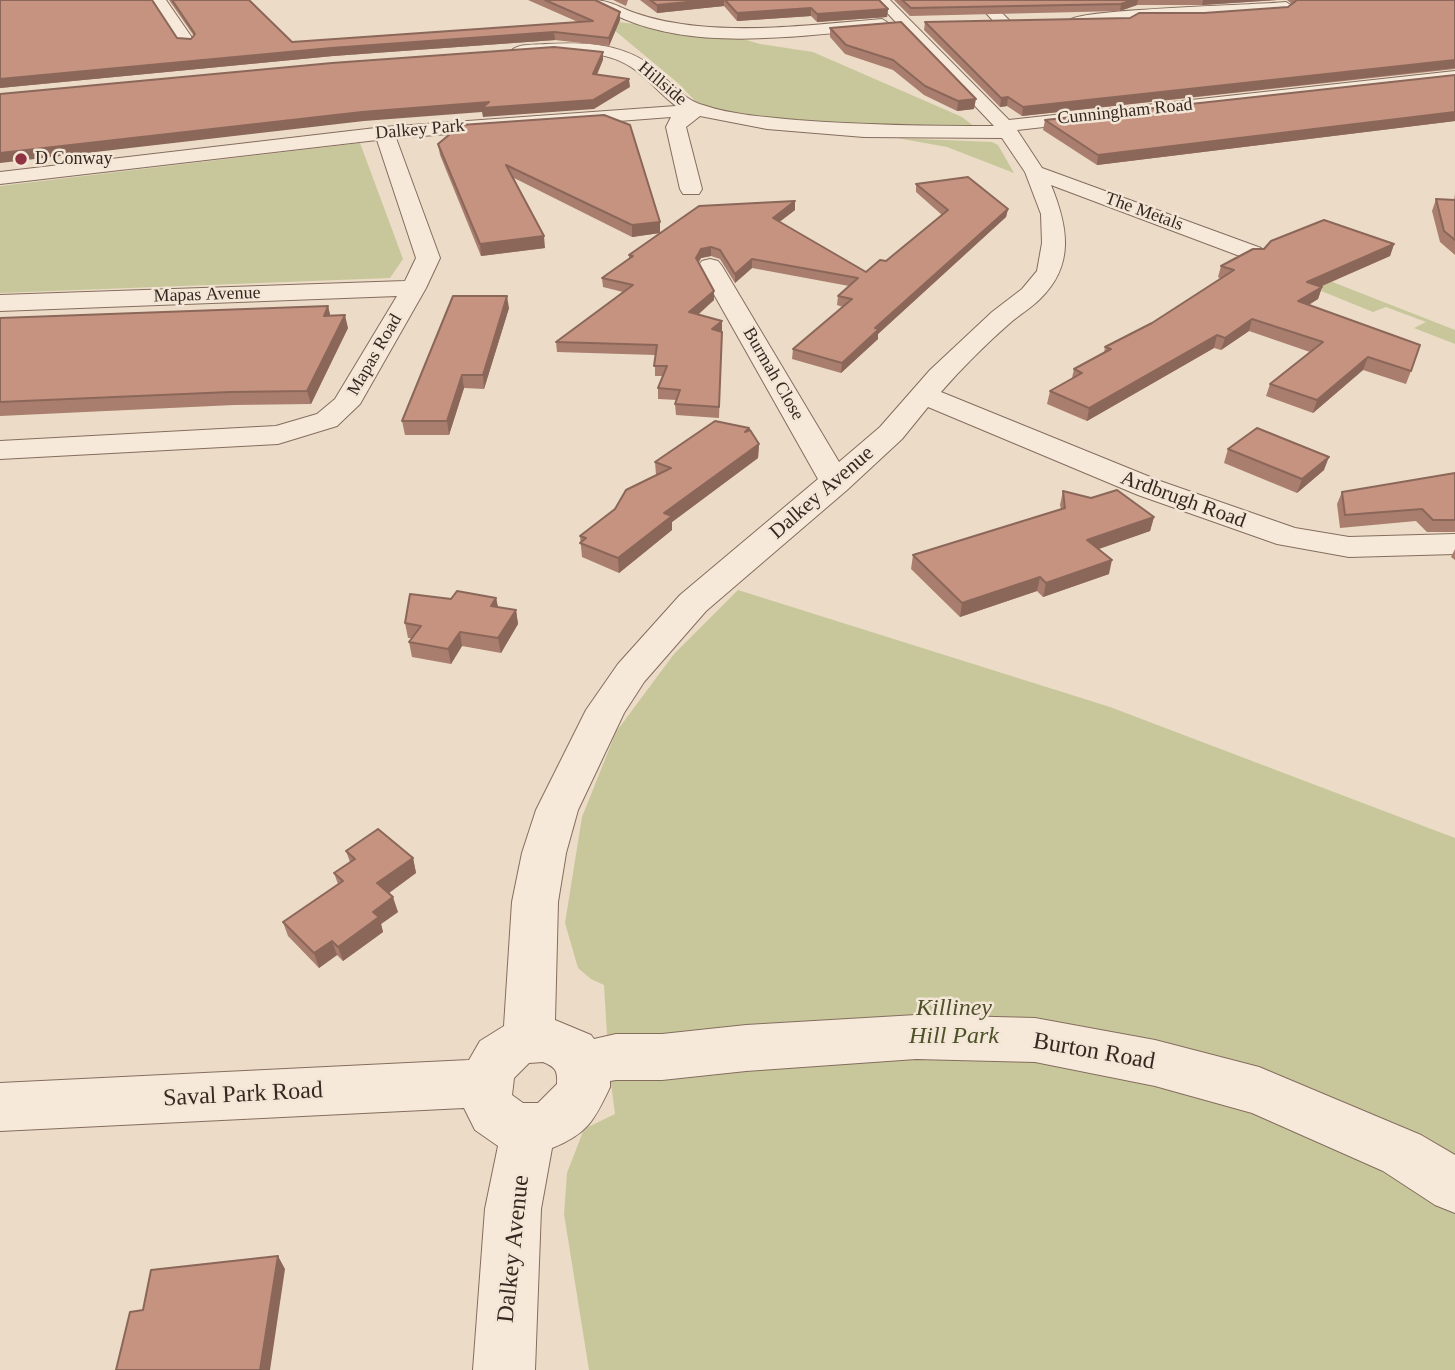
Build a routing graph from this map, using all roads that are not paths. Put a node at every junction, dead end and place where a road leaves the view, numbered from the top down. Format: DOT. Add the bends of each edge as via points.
graph roads {
  1 [pos="159,0"];
  2 [pos="596,0"];
  3 [pos="882,0"];
  4 [pos="1272,0"];
  5 [pos="1004,18"];
  6 [pos="1128,18"];
  7 [pos="1059,20"];
  8 [pos="977,23"];
  9 [pos="916,24"];
  10 [pos="1152,29"];
  11 [pos="187,42"];
  12 [pos="502,52"];
  13 [pos="1454,76"];
  14 [pos="697,110"];
  15 [pos="1006,129"];
  16 [pos="384,133"];
  17 [pos="1035,172"];
  18 [pos="0,178"];
  19 [pos="691,189"];
  20 [pos="1253,253"];
  21 [pos="710,266"];
  22 [pos="414,288"];
  23 [pos="0,303"];
  24 [pos="923,396"];
  25 [pos="0,450"];
  26 [pos="836,483"];
  27 [pos="1455,544"];
  28 [pos="529,1040"];
  29 [pos="582,1065"];
  30 [pos="486,1083"];
  31 [pos="0,1107"];
  32 [pos="529,1129"];
  33 [pos="1455,1186"];
  34 [pos="504,1370"];
  1 -- 11 [label="street"];
  2 -- 9 [label="street" via="636,18 709,31"];
  3 -- 9 [label="street, Dalkey Avenue"];
  4 -- 6 [label="street" via="1286,7 1166,22 1137,13"];
  5 -- 8 [label="street"];
  6 -- 7 [label="street"];
  6 -- 10 [label="street"];
  9 -- 15 [label="street, Dalkey Avenue"];
  12 -- 14 [label="street, Hillside" via="571,49 622,56 638,63 672,96"];
  13 -- 15 [label="street, Cunningham Road"];
  14 -- 15 [label="street, Dalkey Park" via="767,123 850,130"];
  14 -- 16 [label="street, Dalkey Park"];
  14 -- 19 [label="street" via="679,120 676,127"];
  15 -- 17 [label="street, Dalkey Avenue"];
  16 -- 18 [label="street, Dalkey Park"];
  16 -- 22 [label="street, Mapas Road" via="428,258"];
  17 -- 20 [label="street, The Metals"];
  17 -- 24 [label="street, Dalkey Avenue" via="1052,214 1049,272"];
  21 -- 26 [label="street, Burmah Close"];
  22 -- 23 [label="street, Mapas Avenue"];
  22 -- 25 [label="street, Mapas Road" via="346,404 315,426 278,435"];
  24 -- 26 [label="street, Dalkey Avenue" via="891,433"];
  24 -- 27 [label="street, Ardbrugh Road" via="1149,488 1289,537 1349,547"];
  26 -- 28 [label="street, Dalkey Avenue" via="693,603 631,673 606,710 557,810 544,853 531,953"];
  28 -- 29 [label="street" via="560,1043 572,1050"];
  28 -- 30 [label="street" via="496,1060"];
  29 -- 32 [label="street" via="583,1091 569,1113 552,1124"];
  29 -- 33 [label="street, Burton Road" via="616,1057 916,1037 1035,1040 1155,1063 1259,1091 1402,1153"];
  30 -- 31 [label="street, Saval Park Road"];
  30 -- 32 [label="street" via="487,1101 494,1113 505,1122"];
  32 -- 34 [label="street, Dalkey Avenue" via="513,1209"];
}
